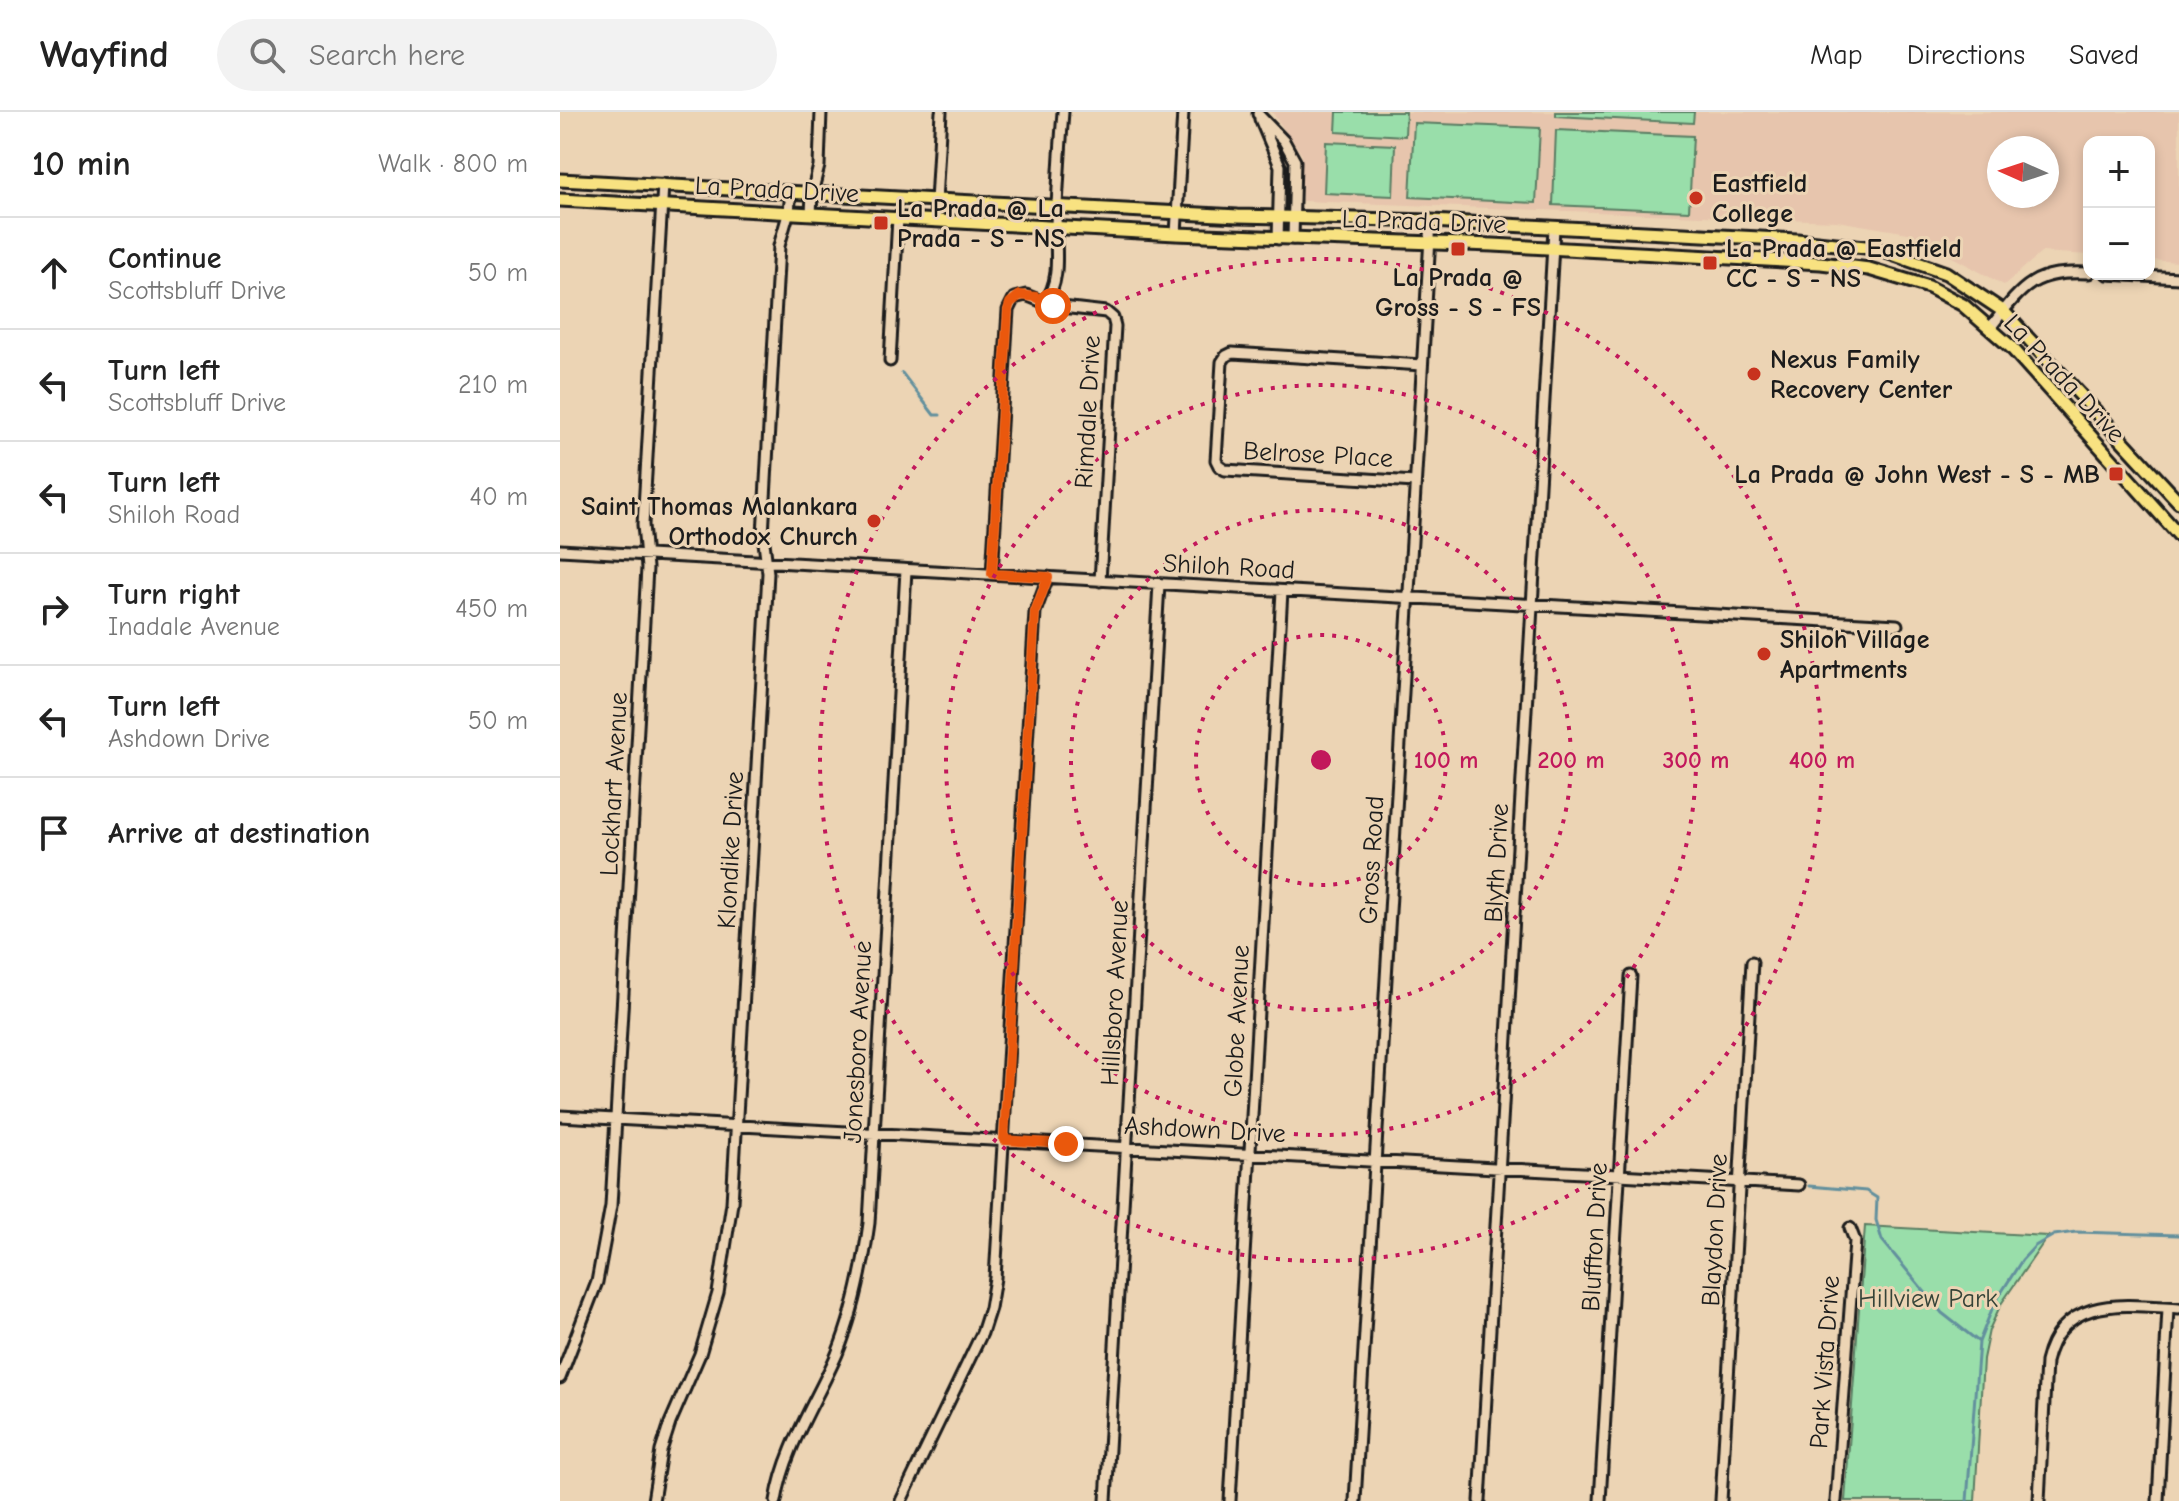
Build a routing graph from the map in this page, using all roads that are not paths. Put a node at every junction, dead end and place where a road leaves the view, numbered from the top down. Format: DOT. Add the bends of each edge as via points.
graph roads {
  1 [pos="821,112"];
  2 [pos="941,112"];
  3 [pos="1063,112"];
  4 [pos="1183,112"];
  5 [pos="1258,113"];
  6 [pos="560,180"];
  7 [pos="663,184"];
  8 [pos="791,192"];
  9 [pos="812,193"];
  10 [pos="560,200"];
  11 [pos="936,200"];
  12 [pos="662,205"];
  13 [pos="1057,207"];
  14 [pos="789,211"];
  15 [pos="1177,213"];
  16 [pos="811,214"];
  17 [pos="1279,217"];
  18 [pos="1294,217"];
  19 [pos="898,218"];
  20 [pos="935,220"];
  21 [pos="1431,221"];
  22 [pos="1056,228"];
  23 [pos="1554,228"];
  24 [pos="1176,234"];
  25 [pos="1741,238"];
  26 [pos="1278,239"];
  27 [pos="1293,239"];
  28 [pos="1430,242"];
  29 [pos="1553,248"];
  30 [pos="1875,248"];
  31 [pos="1739,259"];
  32 [pos="1869,269"];
  33 [pos="2083,273"];
  34 [pos="2155,277"];
  35 [pos="2179,278"];
  36 [pos="1045,302"];
  37 [pos="2003,311"];
  38 [pos="1990,328"];
  39 [pos="890,361"];
  40 [pos="1422,365"];
  41 [pos="1415,482"];
  42 [pos="2175,498"];
  43 [pos="2155,509"];
  44 [pos="2179,535"];
  45 [pos="560,550"];
  46 [pos="646,556"];
  47 [pos="766,563"];
  48 [pos="906,570"];
  49 [pos="992,574"];
  50 [pos="1048,577"];
  51 [pos="1100,581"];
  52 [pos="1159,584"];
  53 [pos="1282,591"];
  54 [pos="1409,597"];
  55 [pos="1533,605"];
  56 [pos="1897,625"];
  57 [pos="1752,962"];
  58 [pos="1631,976"];
  59 [pos="560,1116"];
  60 [pos="617,1119"];
  61 [pos="736,1126"];
  62 [pos="874,1133"];
  63 [pos="1004,1140"];
  64 [pos="1127,1147"];
  65 [pos="1250,1153"];
  66 [pos="1375,1161"];
  67 [pos="1499,1168"];
  68 [pos="1619,1175"];
  69 [pos="1739,1182"];
  70 [pos="1799,1185"];
  71 [pos="1850,1228"];
  72 [pos="2168,1308"];
  73 [pos="2179,1308"];
  74 [pos="560,1378"];
  75 [pos="653,1501"];
  76 [pos="776,1501"];
  77 [pos="901,1501"];
  78 [pos="1106,1501"];
  79 [pos="1230,1501"];
  80 [pos="1355,1501"];
  81 [pos="1480,1501"];
  82 [pos="1600,1501"];
  83 [pos="1721,1501"];
  84 [pos="1836,1501"];
  85 [pos="2039,1501"];
  86 [pos="2158,1501"];
  1 -- 9 [label="street"];
  2 -- 11 [label="street"];
  3 -- 13 [label="street"];
  4 -- 15 [label="street"];
  5 -- 17 [label="street" via="1280,166"];
  5 -- 18 [label="street" via="1295,161"];
  6 -- 7 [label="main road, La Prada Drive"];
  7 -- 8 [label="main road, La Prada Drive"];
  7 -- 12 [label="street, Lockhart Avenue"];
  8 -- 9 [label="main road, La Prada Drive"];
  8 -- 14 [label="street, Klondike Drive"];
  9 -- 11 [label="main road, La Prada Drive"];
  9 -- 16 [label="street"];
  10 -- 12 [label="main road, La Prada Drive"];
  11 -- 13 [label="main road, La Prada Drive"];
  11 -- 20 [label="street"];
  12 -- 14 [label="main road, La Prada Drive"];
  12 -- 46 [label="street, Lockhart Avenue" via="643,525"];
  13 -- 15 [label="main road, La Prada Drive"];
  13 -- 22 [label="street"];
  14 -- 16 [label="main road, La Prada Drive"];
  14 -- 47 [label="street, Klondike Drive" via="779,246 763,535"];
  15 -- 17 [label="main road, La Prada Drive"];
  15 -- 24 [label="street"];
  16 -- 19 [label="main road, La Prada Drive"];
  17 -- 18 [label="main road, La Prada Drive"];
  17 -- 26 [label="street"];
  18 -- 21 [label="main road, La Prada Drive"];
  18 -- 27 [label="street"];
  19 -- 20 [label="main road, La Prada Drive"];
  19 -- 39 [label="street"];
  20 -- 22 [label="main road, La Prada Drive"];
  21 -- 23 [label="main road, La Prada Drive"];
  21 -- 28 [label="street, Gross Road"];
  22 -- 24 [label="main road, La Prada Drive"];
  22 -- 36 [label="street" via="1055,277"];
  23 -- 25 [label="main road, La Prada Drive"];
  23 -- 29 [label="street, Blyth Drive"];
  24 -- 26 [label="main road, La Prada Drive"];
  25 -- 30 [label="main road, La Prada Drive"];
  25 -- 31 [label="main road"];
  26 -- 27 [label="main road, La Prada Drive"];
  27 -- 28 [label="main road, La Prada Drive"];
  28 -- 29 [label="main road, La Prada Drive"];
  28 -- 40 [label="street, Gross Road"];
  29 -- 31 [label="main road, La Prada Drive"];
  29 -- 55 [label="street, Blyth Drive"];
  30 -- 32 [label="main road"];
  30 -- 37 [label="main road, La Prada Drive" via="1946,273"];
  31 -- 32 [label="main road, La Prada Drive"];
  32 -- 38 [label="main road, La Prada Drive" via="1929,287 1963,305"];
  33 -- 37 [label="street" via="2043,276"];
  34 -- 35 [label="street"];
  36 -- 49 [label="street, Rimdale Drive" via="1020,295 1008,310"];
  36 -- 51 [label="street, Rimdale Drive" via="1106,312 1115,326"];
  37 -- 38 [label="street"];
  37 -- 42 [label="main road, La Prada Drive"];
  38 -- 43 [label="main road, La Prada Drive"];
  40 -- 41 [label="street, Gross Road"];
  40 -- 41 [label="street, Belrose Place" via="1232,353 1222,362 1216,460 1225,470"];
  41 -- 54 [label="street, Gross Road"];
  42 -- 43 [label="main road"];
  43 -- 44 [label="main road, La Prada Drive"];
  45 -- 46 [label="street, Shiloh Road"];
  46 -- 47 [label="street, Shiloh Road"];
  46 -- 60 [label="street, Lockhart Avenue"];
  47 -- 48 [label="street, Shiloh Road"];
  47 -- 61 [label="street, Klondike Drive"];
  48 -- 49 [label="street, Shiloh Road"];
  48 -- 62 [label="street, Jonesboro Avenue"];
  49 -- 50 [label="street, Shiloh Road"];
  50 -- 51 [label="street, Shiloh Road"];
  50 -- 63 [label="street" via="1035,612"];
  51 -- 52 [label="street, Shiloh Road"];
  52 -- 53 [label="street, Shiloh Road"];
  52 -- 64 [label="street, Hillsboro Avenue"];
  53 -- 54 [label="street, Shiloh Road"];
  53 -- 65 [label="street, Globe Avenue"];
  54 -- 55 [label="street, Shiloh Road"];
  54 -- 66 [label="street, Gross Road"];
  55 -- 56 [label="street, Shiloh Road"];
  55 -- 67 [label="street, Blyth Drive"];
  57 -- 69 [label="street, Blaydon Drive"];
  58 -- 68 [label="street, Bluffton Drive"];
  59 -- 60 [label="street, Ashdown Drive"];
  60 -- 61 [label="street, Ashdown Drive"];
  60 -- 74 [label="street, Lockhart Avenue" via="605,1249"];
  61 -- 62 [label="street, Ashdown Drive"];
  61 -- 75 [label="street, Klondike Drive" via="732,1203 718,1293 661,1451"];
  62 -- 63 [label="street, Ashdown Drive"];
  62 -- 76 [label="street, Jonesboro Avenue" via="865,1254 849,1319 785,1466"];
  63 -- 64 [label="street, Ashdown Drive"];
  63 -- 77 [label="street" via="990,1308"];
  64 -- 65 [label="street, Ashdown Drive"];
  64 -- 78 [label="street, Hillsboro Avenue"];
  65 -- 66 [label="street, Ashdown Drive"];
  65 -- 79 [label="street, Globe Avenue"];
  66 -- 67 [label="street, Ashdown Drive"];
  66 -- 80 [label="street, Gross Road"];
  67 -- 68 [label="street, Ashdown Drive"];
  67 -- 81 [label="street, Blyth Drive"];
  68 -- 69 [label="street, Ashdown Drive"];
  68 -- 82 [label="street, Bluffton Drive"];
  69 -- 70 [label="street, Ashdown Drive"];
  69 -- 83 [label="street, Blaydon Drive"];
  71 -- 84 [label="street, Park Vista Drive" via="1855,1241"];
  72 -- 73 [label="street"];
  72 -- 85 [label="street" via="2102,1306 2086,1311 2050,1346"];
  72 -- 86 [label="street"];
}
